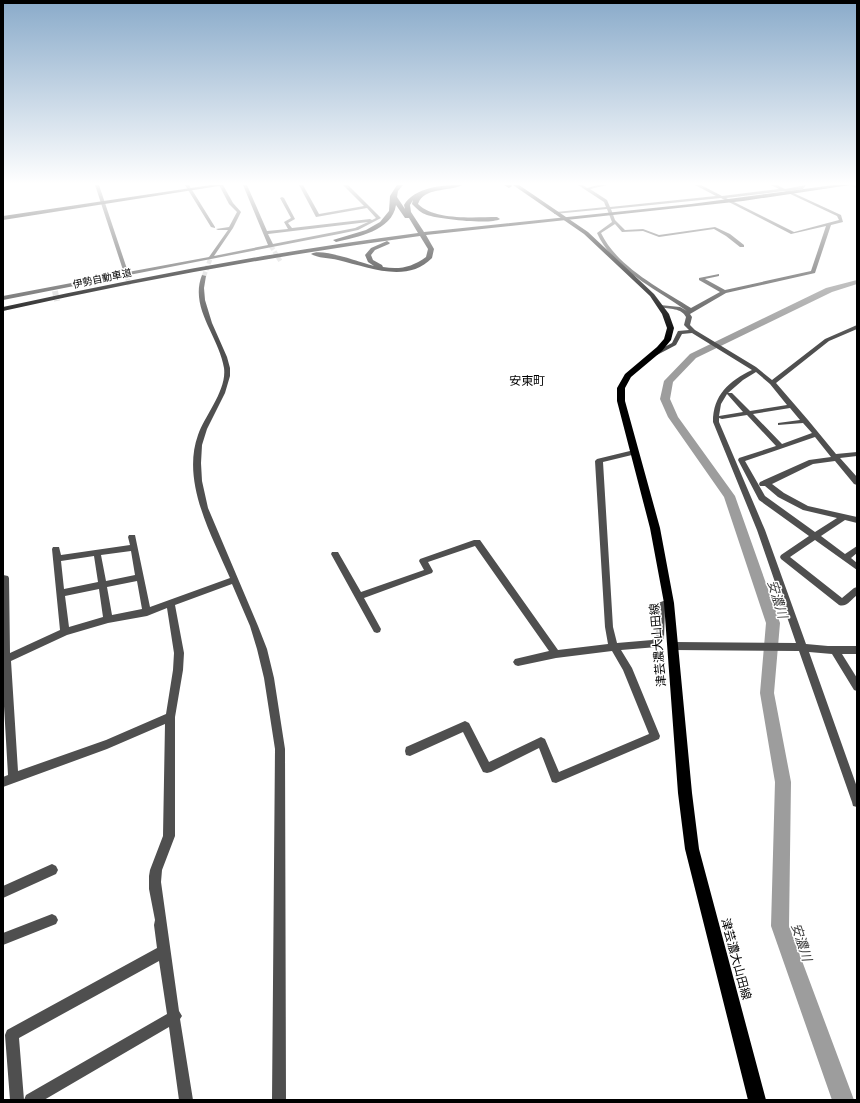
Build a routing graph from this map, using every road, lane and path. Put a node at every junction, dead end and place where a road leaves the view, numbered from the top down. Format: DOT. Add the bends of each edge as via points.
graph roads {
  1 [pos="114,236"];
  2 [pos="225,236"];
  3 [pos="267,236"];
  4 [pos="322,236"];
  5 [pos="346,236"];
  6 [pos="406,236"];
  7 [pos="406,236"];
  8 [pos="408,236"];
  9 [pos="418,236"];
  10 [pos="423,236"];
  11 [pos="600,236"];
  12 [pos="730,236"];
  13 [pos="825,236"];
  14 [pos="589,237"];
  15 [pos="271,246"];
  16 [pos="742,246"];
  17 [pos="211,257"];
  18 [pos="234,260"];
  19 [pos="628,270"];
  20 [pos="178,273"];
  21 [pos="127,275"];
  22 [pos="717,275"];
  23 [pos="204,276"];
  24 [pos="724,292"];
  25 [pos="3,298"];
  26 [pos="3,305"];
  27 [pos="662,306"];
  28 [pos="3,309"];
  29 [pos="689,313"];
  30 [pos="857,327"];
  31 [pos="693,331"];
  32 [pos="655,354"];
  33 [pos="755,369"];
  34 [pos="772,383"];
  35 [pos="730,394"];
  36 [pos="792,406"];
  37 [pos="748,413"];
  38 [pos="722,417"];
  39 [pos="806,421"];
  40 [pos="780,424"];
  41 [pos="817,434"];
  42 [pos="781,447"];
  43 [pos="634,452"];
  44 [pos="857,454"];
  45 [pos="836,457"];
  46 [pos="857,482"];
  47 [pos="766,483"];
  48 [pos="755,485"];
  49 [pos="844,517"];
  50 [pos="857,520"];
  51 [pos="815,536"];
  52 [pos="132,537"];
  53 [pos="134,547"];
  54 [pos="56,549"];
  55 [pos="857,549"];
  56 [pos="97,553"];
  57 [pos="335,554"];
  58 [pos="844,558"];
  59 [pos="57,559"];
  60 [pos="857,567"];
  61 [pos="140,577"];
  62 [pos="3,578"];
  63 [pos="234,580"];
  64 [pos="102,584"];
  65 [pos="857,591"];
  66 [pos="61,593"];
  67 [pos="359,596"];
  68 [pos="670,603"];
  69 [pos="170,604"];
  70 [pos="147,612"];
  71 [pos="4,615"];
  72 [pos="108,619"];
  73 [pos="377,629"];
  74 [pos="65,632"];
  75 [pos="677,645"];
  76 [pos="614,647"];
  77 [pos="801,647"];
  78 [pos="835,650"];
  79 [pos="857,650"];
  80 [pos="556,654"];
  81 [pos="5,659"];
  82 [pos="518,662"];
  83 [pos="857,687"];
  84 [pos="6,718"];
  85 [pos="170,718"];
  86 [pos="410,751"];
  87 [pos="8,780"];
  88 [pos="857,802"];
  89 [pos="52,870"];
  90 [pos="3,892"];
  91 [pos="52,920"];
  92 [pos="3,939"];
  93 [pos="164,951"];
  94 [pos="175,1016"];
  95 [pos="17,1100"];
  96 [pos="31,1100"];
  97 [pos="186,1100"];
  98 [pos="279,1100"];
  99 [pos="757,1100"];
  1 -- 21 [label="street"];
  2 -- 17 [label="street"];
  3 -- 15 [label="street"];
  4 -- 15 [label="street"];
  5 -- 18 [label="highway"];
  6 -- 20 [label="highway, 伊勢自動車道" via="302,251"];
  7 -- 18 [label="highway, 伊勢自動車道"];
  8 -- 9 [label="highway" via="376,247 368,253 368,258 376,265 391,268 413,264 425,256 425,247"];
  10 -- 20 [label="highway" via="431,249 429,258 414,267 400,270 382,270 340,257 307,254"];
  11 -- 19 [label="street" via="610,252"];
  12 -- 16 [label="street"];
  13 -- 24 [label="street" via="813,272"];
  14 -- 19 [label="main road, 津芸濃大山田線"];
  15 -- 17 [label="street"];
  17 -- 21 [label="street"];
  18 -- 26 [label="highway, 伊勢自動車道"];
  19 -- 27 [label="main road, 津芸濃大山田線"];
  19 -- 29 [label="street"];
  20 -- 28 [label="highway, 伊勢自動車道"];
  21 -- 25 [label="street"];
  22 -- 24 [label="street" via="701,279"];
  23 -- 63 [label="street" via="203,305 227,369 224,387 198,446 198,476 204,508"];
  24 -- 29 [label="street"];
  27 -- 29 [label="street"];
  27 -- 32 [label="main road, 津芸濃大山田線" via="668,319 669,333 665,344"];
  29 -- 31 [label="street" via="687,325"];
  30 -- 34 [label="street" via="827,340"];
  31 -- 32 [label="street" via="680,332 674,344"];
  31 -- 33 [label="street"];
  32 -- 43 [label="main road, 津芸濃大山田線" via="633,370 621,389 621,400"];
  33 -- 34 [label="street"];
  33 -- 77 [label="street" via="724,392 716,411 716,422 761,530"];
  34 -- 36 [label="street"];
  35 -- 37 [label="street"];
  36 -- 37 [label="street"];
  36 -- 39 [label="street"];
  37 -- 38 [label="street"];
  37 -- 42 [label="street"];
  39 -- 40 [label="street"];
  39 -- 41 [label="street"];
  41 -- 42 [label="street"];
  41 -- 45 [label="street"];
  42 -- 48 [label="street" via="741,460"];
  43 -- 68 [label="main road, 津芸濃大山田線" via="655,528"];
  43 -- 76 [label="street" via="599,461 609,628"];
  44 -- 45 [label="street"];
  45 -- 46 [label="street"];
  45 -- 47 [label="street" via="811,462"];
  47 -- 48 [label="street"];
  47 -- 49 [label="street" via="781,495 806,508"];
  48 -- 51 [label="street" via="762,498"];
  49 -- 50 [label="street"];
  49 -- 51 [label="street"];
  51 -- 58 [label="street"];
  51 -- 65 [label="street" via="784,557 842,603"];
  52 -- 53 [label="street"];
  53 -- 56 [label="street"];
  53 -- 61 [label="street"];
  54 -- 59 [label="street"];
  55 -- 58 [label="street"];
  56 -- 59 [label="street"];
  56 -- 64 [label="street"];
  57 -- 67 [label="street"];
  58 -- 60 [label="street"];
  59 -- 66 [label="street"];
  61 -- 64 [label="street"];
  61 -- 70 [label="street"];
  62 -- 71 [label="street"];
  63 -- 69 [label="street"];
  63 -- 98 [label="street" via="262,649 280,749"];
  64 -- 66 [label="street"];
  64 -- 72 [label="street"];
  66 -- 74 [label="street"];
  67 -- 73 [label="street"];
  67 -- 80 [label="street" via="430,571 423,561 477,542"];
  68 -- 75 [label="main road, 津芸濃大山田線"];
  68 -- 76 [label="street" via="661,606 660,638 656,643"];
  69 -- 70 [label="street"];
  69 -- 85 [label="street" via="178,654"];
  70 -- 72 [label="street"];
  71 -- 81 [label="street"];
  72 -- 74 [label="street"];
  74 -- 81 [label="street"];
  75 -- 77 [label="street"];
  75 -- 99 [label="main road, 津芸濃大山田線" via="685,793 692,849"];
  76 -- 80 [label="street"];
  76 -- 86 [label="street" via="627,668 655,736 556,778 541,742 487,768 465,726"];
  77 -- 78 [label="street"];
  77 -- 88 [label="street"];
  78 -- 79 [label="street"];
  78 -- 83 [label="street"];
  80 -- 82 [label="street"];
  81 -- 84 [label="street"];
  84 -- 87 [label="street"];
  85 -- 87 [label="street"];
  85 -- 93 [label="street" via="169,836 168,845 156,871 155,881"];
  89 -- 90 [label="street"];
  91 -- 92 [label="street"];
  93 -- 94 [label="street"];
  93 -- 95 [label="street" via="12,1035"];
  94 -- 96 [label="street"];
  94 -- 97 [label="street"];
}
